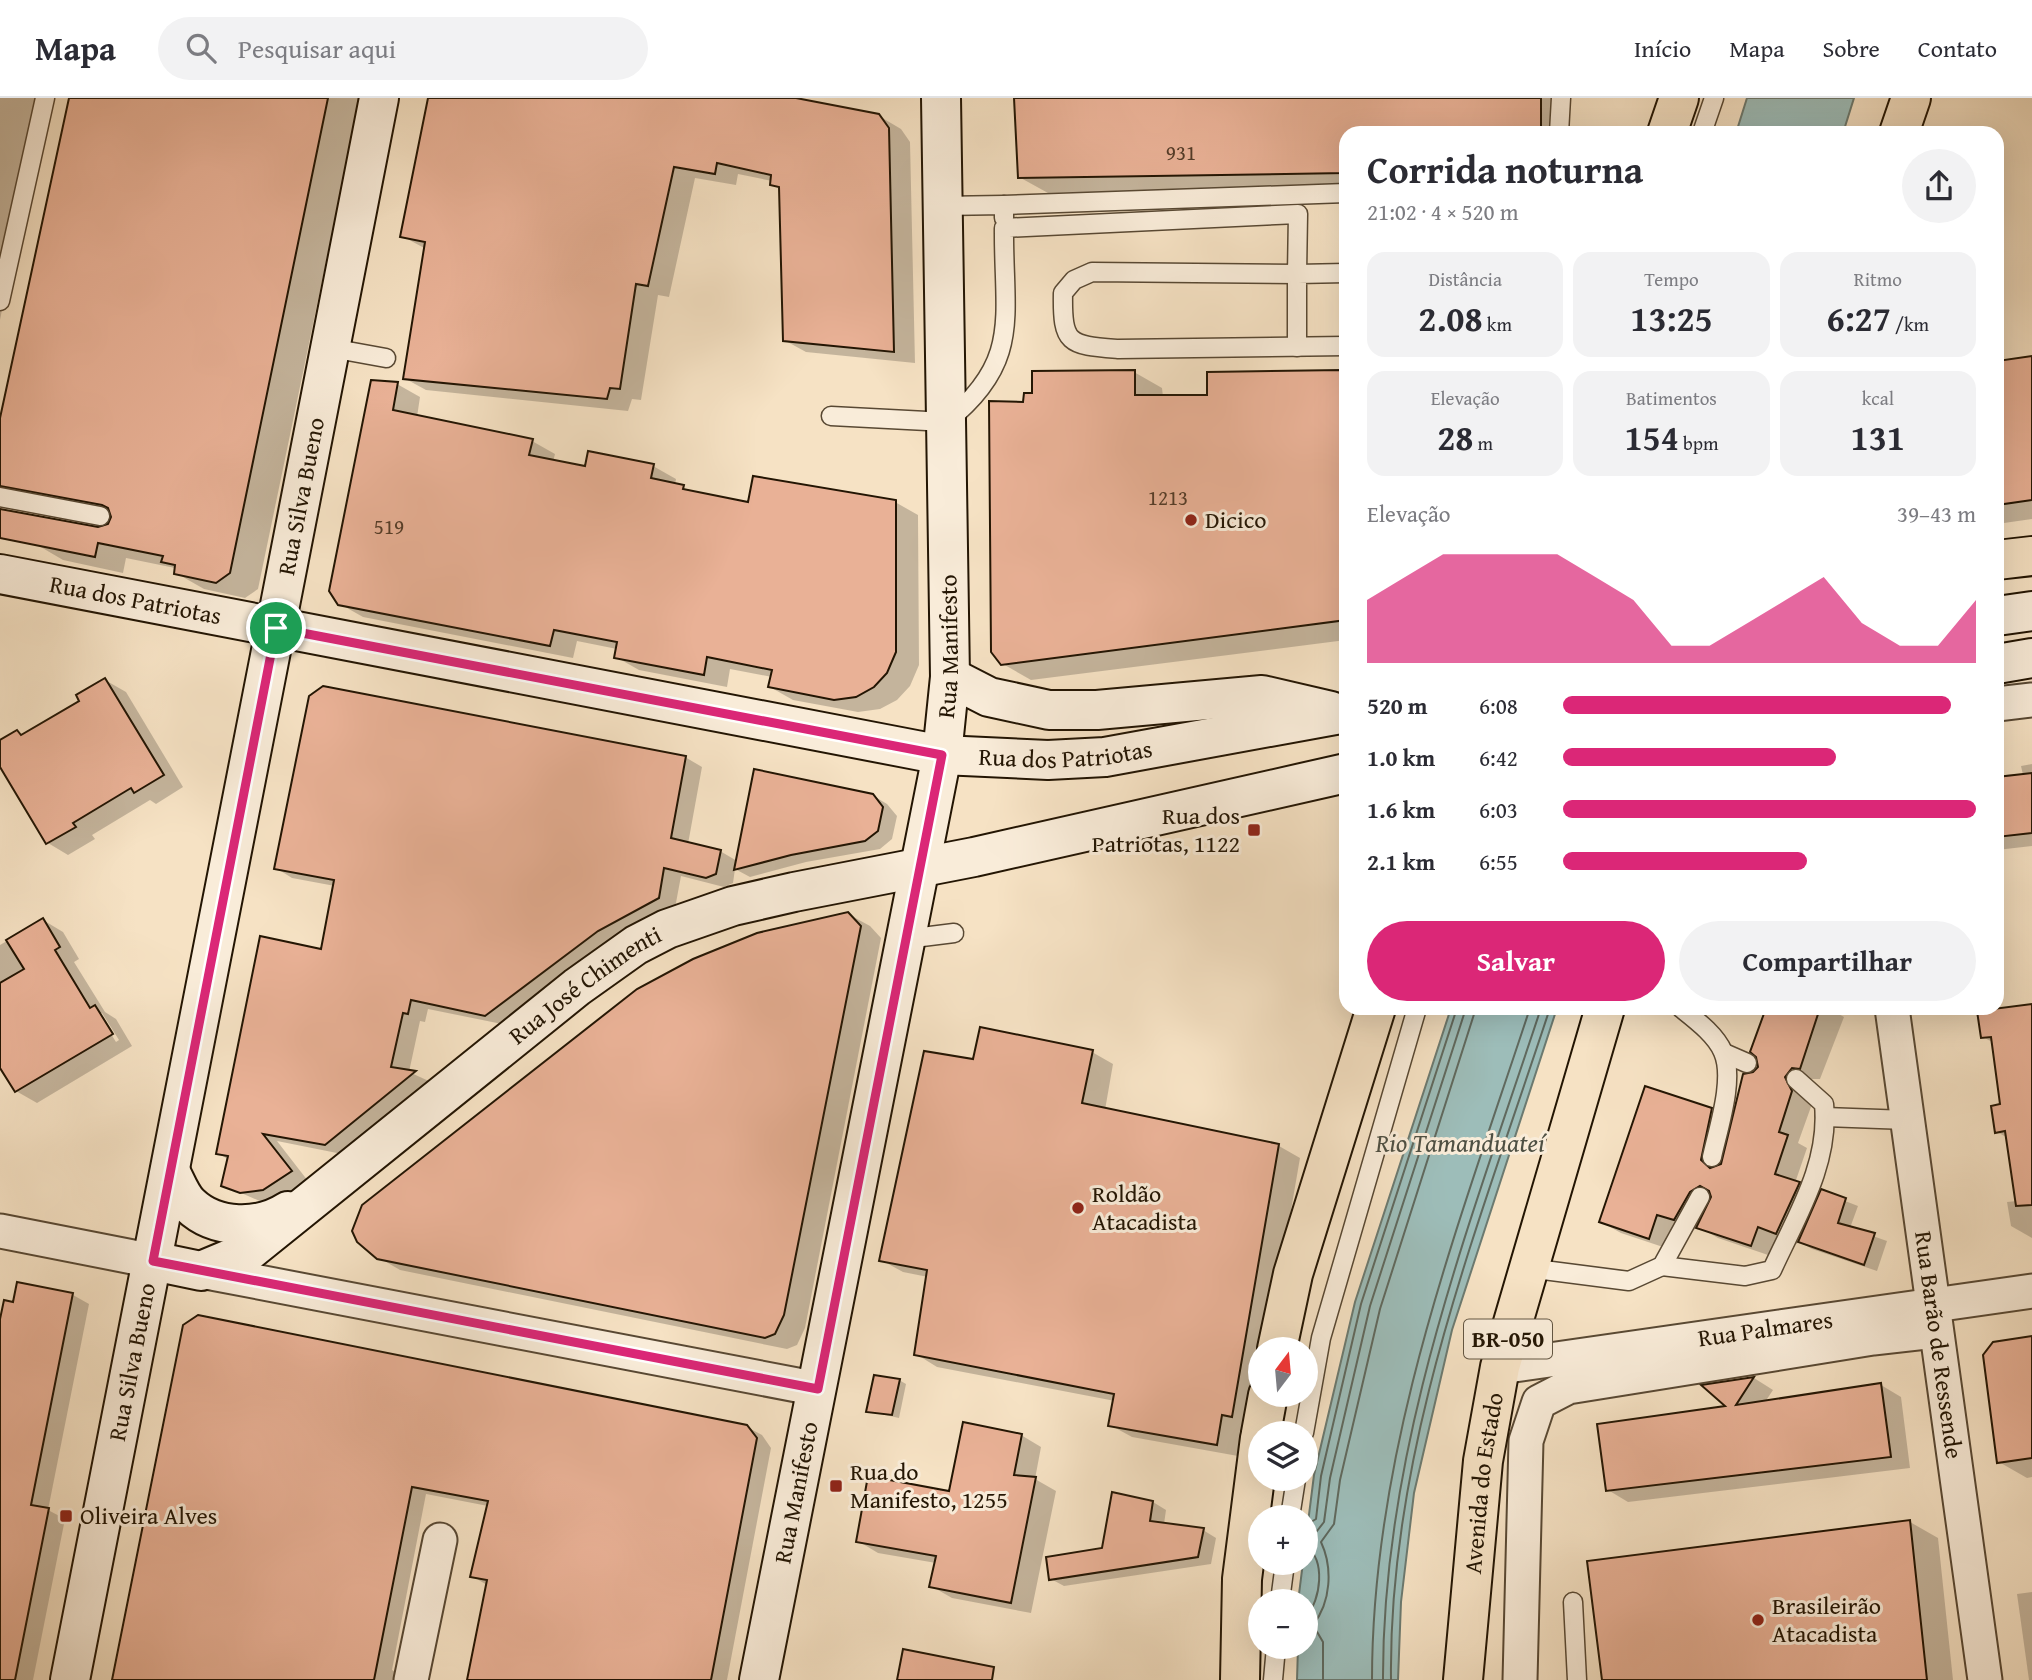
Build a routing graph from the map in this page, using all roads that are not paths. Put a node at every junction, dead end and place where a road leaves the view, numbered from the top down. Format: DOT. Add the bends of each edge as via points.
graph roads {
  1 [pos="44,98"];
  2 [pos="379,98"];
  3 [pos="941,98"];
  4 [pos="1560,98"];
  5 [pos="1679,98"];
  6 [pos="1714,98"];
  7 [pos="1911,98"];
  8 [pos="1559,126"];
  9 [pos="1669,126"];
  10 [pos="1704,126"];
  11 [pos="1901,126"];
  12 [pos="1339,193"];
  13 [pos="1004,205"];
  14 [pos="941,206"];
  15 [pos="1004,228"];
  16 [pos="1339,273"];
  17 [pos="1297,274"];
  18 [pos="0,301"];
  19 [pos="1339,346"];
  20 [pos="1297,347"];
  21 [pos="331,348"];
  22 [pos="386,358"];
  23 [pos="831,416"];
  24 [pos="946,422"];
  25 [pos="0,497"];
  26 [pos="100,516"];
  27 [pos="2032,555"];
  28 [pos="2004,559"];
  29 [pos="0,574"];
  30 [pos="2032,611"];
  31 [pos="2004,615"];
  32 [pos="276,628"];
  33 [pos="2032,658"];
  34 [pos="2004,663"];
  35 [pos="950,677"];
  36 [pos="2032,700"];
  37 [pos="2004,704"];
  38 [pos="1339,713"];
  39 [pos="1339,715"];
  40 [pos="942,755"];
  41 [pos="1339,775"];
  42 [pos="920,867"];
  43 [pos="954,933"];
  44 [pos="906,939"];
  45 [pos="1374,1015"];
  46 [pos="1415,1015"];
  47 [pos="1603,1015"];
  48 [pos="1689,1015"];
  49 [pos="1893,1015"];
  50 [pos="1724,1053"];
  51 [pos="1747,1063"];
  52 [pos="1796,1079"];
  53 [pos="1825,1117"];
  54 [pos="1908,1120"];
  55 [pos="1712,1157"];
  56 [pos="170,1171"];
  57 [pos="1700,1198"];
  58 [pos="300,1208"];
  59 [pos="0,1231"];
  60 [pos="153,1261"];
  61 [pos="1662,1266"];
  62 [pos="1528,1268"];
  63 [pos="201,1271"];
  64 [pos="2032,1291"];
  65 [pos="1934,1317"];
  66 [pos="1280,1337"];
  67 [pos="1500,1367"];
  68 [pos="818,1389"];
  69 [pos="1306,1421"];
  70 [pos="1253,1491"];
  71 [pos="440,1540"];
  72 [pos="1573,1602"];
  73 [pos="1275,1659"];
  74 [pos="70,1680"];
  75 [pos="411,1680"];
  76 [pos="759,1680"];
  77 [pos="1240,1680"];
  78 [pos="1273,1680"];
  79 [pos="1463,1680"];
  80 [pos="1520,1680"];
  81 [pos="1577,1680"];
  82 [pos="1984,1680"];
  1 -- 18 [label="lane"];
  2 -- 21 [label="main road, Rua Silva Bueno"];
  3 -- 14 [label="main road, Rua Manifesto"];
  4 -- 8 [label="lane"];
  5 -- 9 [label="highway"];
  6 -- 10 [label="lane"];
  7 -- 11 [label="highway"];
  12 -- 13 [label="lane"];
  13 -- 14 [label="lane"];
  13 -- 15 [label="lane"];
  14 -- 24 [label="main road, Rua Manifesto"];
  15 -- 17 [label="lane" via="1298,214"];
  15 -- 24 [label="lane" via="1006,328 1001,356 971,403"];
  16 -- 17 [label="lane"];
  17 -- 20 [label="lane"];
  17 -- 20 [label="lane" via="1092,272 1074,280 1063,293 1069,341 1081,346"];
  19 -- 20 [label="lane"];
  21 -- 22 [label="lane"];
  21 -- 32 [label="main road, Rua Silva Bueno"];
  23 -- 24 [label="lane"];
  24 -- 35 [label="main road, Rua Manifesto"];
  25 -- 26 [label="lane"];
  27 -- 28 [label="highway"];
  29 -- 32 [label="main road, Rua dos Patriotas"];
  30 -- 31 [label="main road"];
  32 -- 40 [label="main road, Rua dos Patriotas"];
  32 -- 56 [label="main road, Rua Silva Bueno"];
  33 -- 34 [label="main road"];
  35 -- 38 [label="main road" via="989,697 1049,709 1097,710 1262,695"];
  35 -- 40 [label="main road, Rua Manifesto"];
  36 -- 37 [label="street"];
  39 -- 40 [label="main road, Rua dos Patriotas" via="1105,757 1048,760"];
  40 -- 42 [label="main road, Rua Manifesto"];
  41 -- 42 [label="main road"];
  42 -- 44 [label="main road, Rua Manifesto"];
  42 -- 58 [label="main road, Rua José Chimenti" via="733,906 636,945"];
  43 -- 44 [label="lane"];
  44 -- 68 [label="main road, Rua Manifesto"];
  45 -- 66 [label="highway" via="1293,1274"];
  46 -- 69 [label="lane" via="1321,1338"];
  47 -- 62 [label="highway, Avenida do Estado / BR-050"];
  48 -- 50 [label="lane"];
  49 -- 54 [label="street, Rua Barão de Ressende"];
  50 -- 51 [label="lane"];
  50 -- 55 [label="lane" via="1727,1086"];
  52 -- 53 [label="lane" via="1824,1104"];
  53 -- 54 [label="lane"];
  53 -- 61 [label="lane" via="1819,1166 1772,1270 1745,1276"];
  54 -- 65 [label="street, Rua Barão de Ressende"];
  56 -- 58 [label="main road, Rua José Chimenti" via="188,1204 206,1217 248,1226"];
  56 -- 60 [label="main road, Rua Silva Bueno"];
  57 -- 61 [label="lane"];
  58 -- 63 [label="main road, Rua José Chimenti" via="249,1251"];
  59 -- 60 [label="street"];
  60 -- 63 [label="main road"];
  60 -- 74 [label="main road, Rua Silva Bueno"];
  61 -- 62 [label="lane" via="1629,1281"];
  62 -- 67 [label="highway, Avenida do Estado / BR-050"];
  63 -- 68 [label="street"];
  64 -- 65 [label="street, Rua Palmares"];
  65 -- 67 [label="street, Rua Palmares"];
  65 -- 80 [label="street" via="1835,1344 1568,1387 1539,1402 1526,1441"];
  65 -- 82 [label="street, Rua Barão de Ressende"];
  67 -- 79 [label="highway, Avenida do Estado / BR-050" via="1482,1461"];
  68 -- 76 [label="main road, Rua Manifesto"];
  70 -- 77 [label="highway" via="1242,1579"];
  71 -- 75 [label="street"];
  72 -- 81 [label="lane"];
  73 -- 78 [label="lane"];
}
